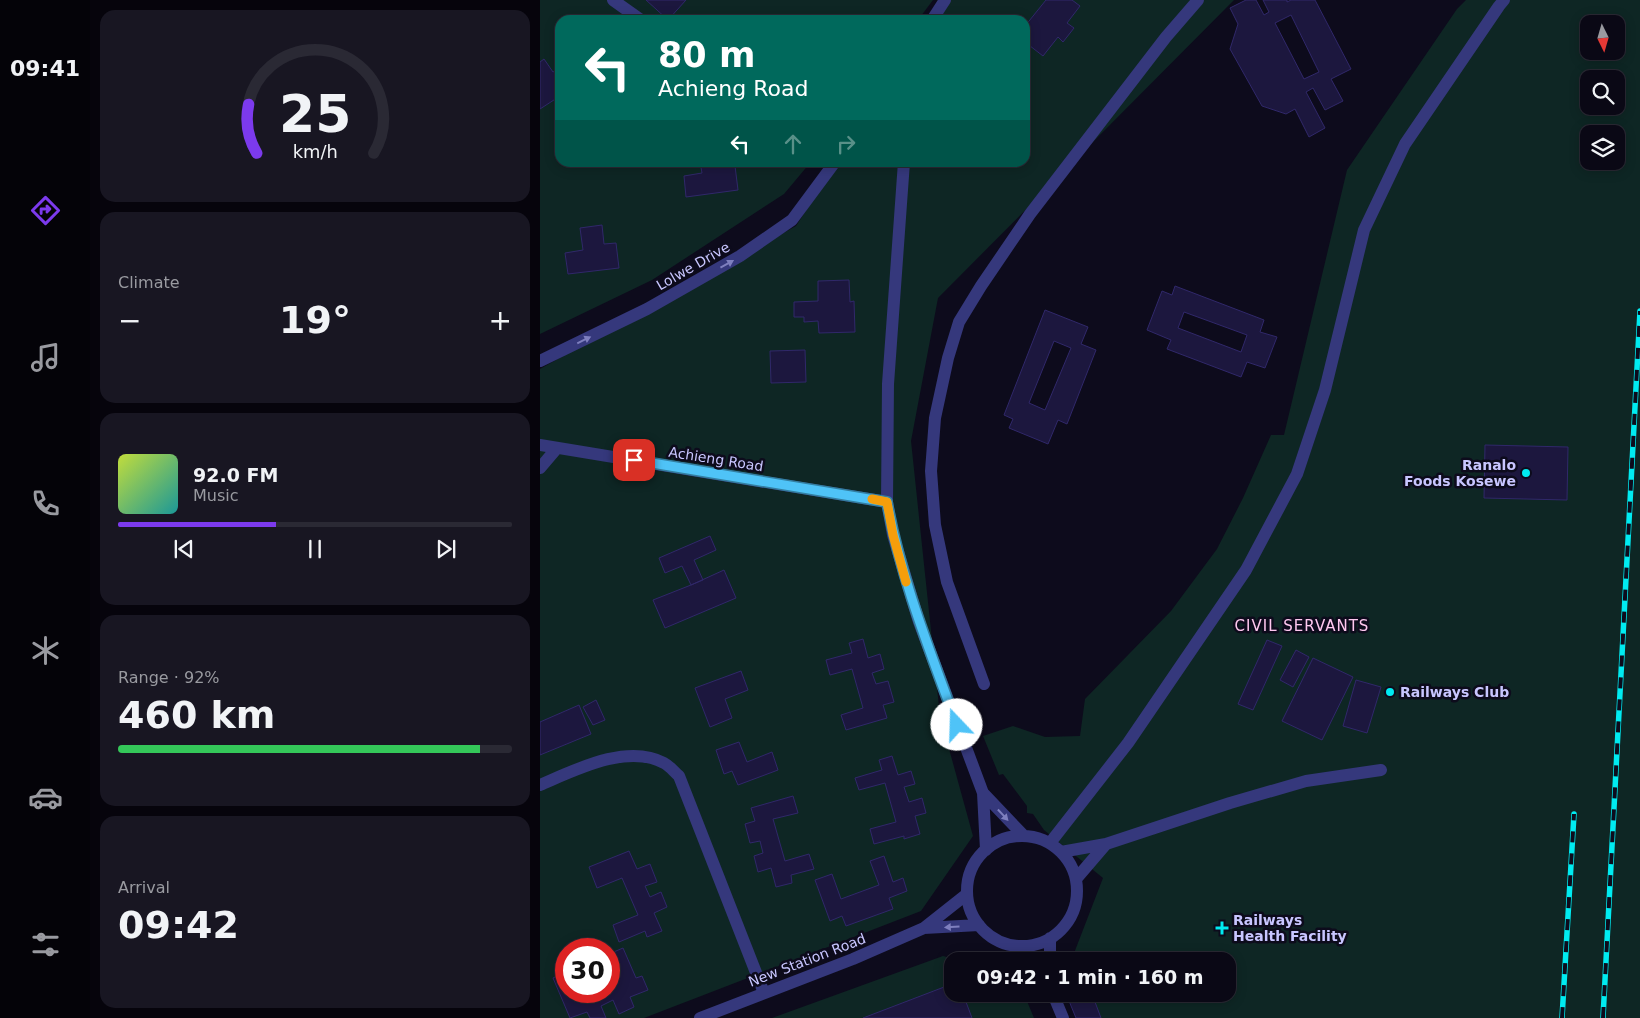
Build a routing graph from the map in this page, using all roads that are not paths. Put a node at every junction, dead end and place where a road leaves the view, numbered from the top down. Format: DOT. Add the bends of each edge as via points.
graph roads {
  1 [pos="613,0"];
  2 [pos="945,0"];
  3 [pos="1198,0"];
  4 [pos="1504,0"];
  5 [pos="634,15"];
  6 [pos="935,15"];
  7 [pos="831,167"];
  8 [pos="904,167"];
  9 [pos="540,361"];
  10 [pos="540,445"];
  11 [pos="557,448"];
  12 [pos="540,468"];
  13 [pos="887,502"];
  14 [pos="984,684"];
  15 [pos="1381,770"];
  16 [pos="540,785"];
  17 [pos="983,793"];
  18 [pos="1024,836"];
  19 [pos="1050,843"];
  20 [pos="1106,844"];
  21 [pos="986,850"];
  22 [pos="1061,852"];
  23 [pos="1076,879"];
  24 [pos="967,894"];
  25 [pos="979,925"];
  26 [pos="924,928"];
  27 [pos="1050,938"];
  28 [pos="1021,946"];
  29 [pos="1025,952"];
  30 [pos="1050,952"];
  31 [pos="764,993"];
  32 [pos="1056,1002"];
  33 [pos="700,1018"];
  34 [pos="1063,1018"];
  1 -- 5 [label="street"];
  2 -- 6 [label="street"];
  3 -- 14 [label="street" via="1030,214 959,322 935,418 931,471 935,525 947,582"];
  4 -- 19 [label="street" via="1404,144 1364,230 1325,390 1297,474 1246,570 1128,743"];
  9 -- 7 [label="street, Lolwe Drive, one-way" via="648,308 740,256 792,220"];
  8 -- 13 [label="street" via="888,384"];
  10 -- 11 [label="street, Achieng Road"];
  11 -- 12 [label="street"];
  11 -- 13 [label="street, Achieng Road"];
  13 -- 17 [label="street" via="893,535 919,622"];
  15 -- 20 [label="street" via="1306,781"];
  16 -- 31 [label="street" via="620,756 646,756 665,763 679,776"];
  17 -- 18 [label="street, one-way"];
  17 -- 21 [label="street"];
  18 -- 19 [label="street"];
  18 -- 21 [label="street" via="1010,837"];
  19 -- 22 [label="street"];
  20 -- 22 [label="street"];
  20 -- 23 [label="street"];
  21 -- 24 [label="street" via="975,862"];
  22 -- 23 [label="street"];
  23 -- 27 [label="street" via="1077,897 1073,913 1064,928"];
  24 -- 25 [label="street"];
  24 -- 26 [label="street, New Station Road"];
  25 -- 26 [label="street, New Station Road, one-way"];
  25 -- 28 [label="street" via="998,940"];
  26 -- 31 [label="street, New Station Road"];
  27 -- 28 [label="street"];
  27 -- 30 [label="street"];
  28 -- 29 [label="street"];
  31 -- 33 [label="street, New Station Road"];
  32 -- 34 [label="street"];
}
